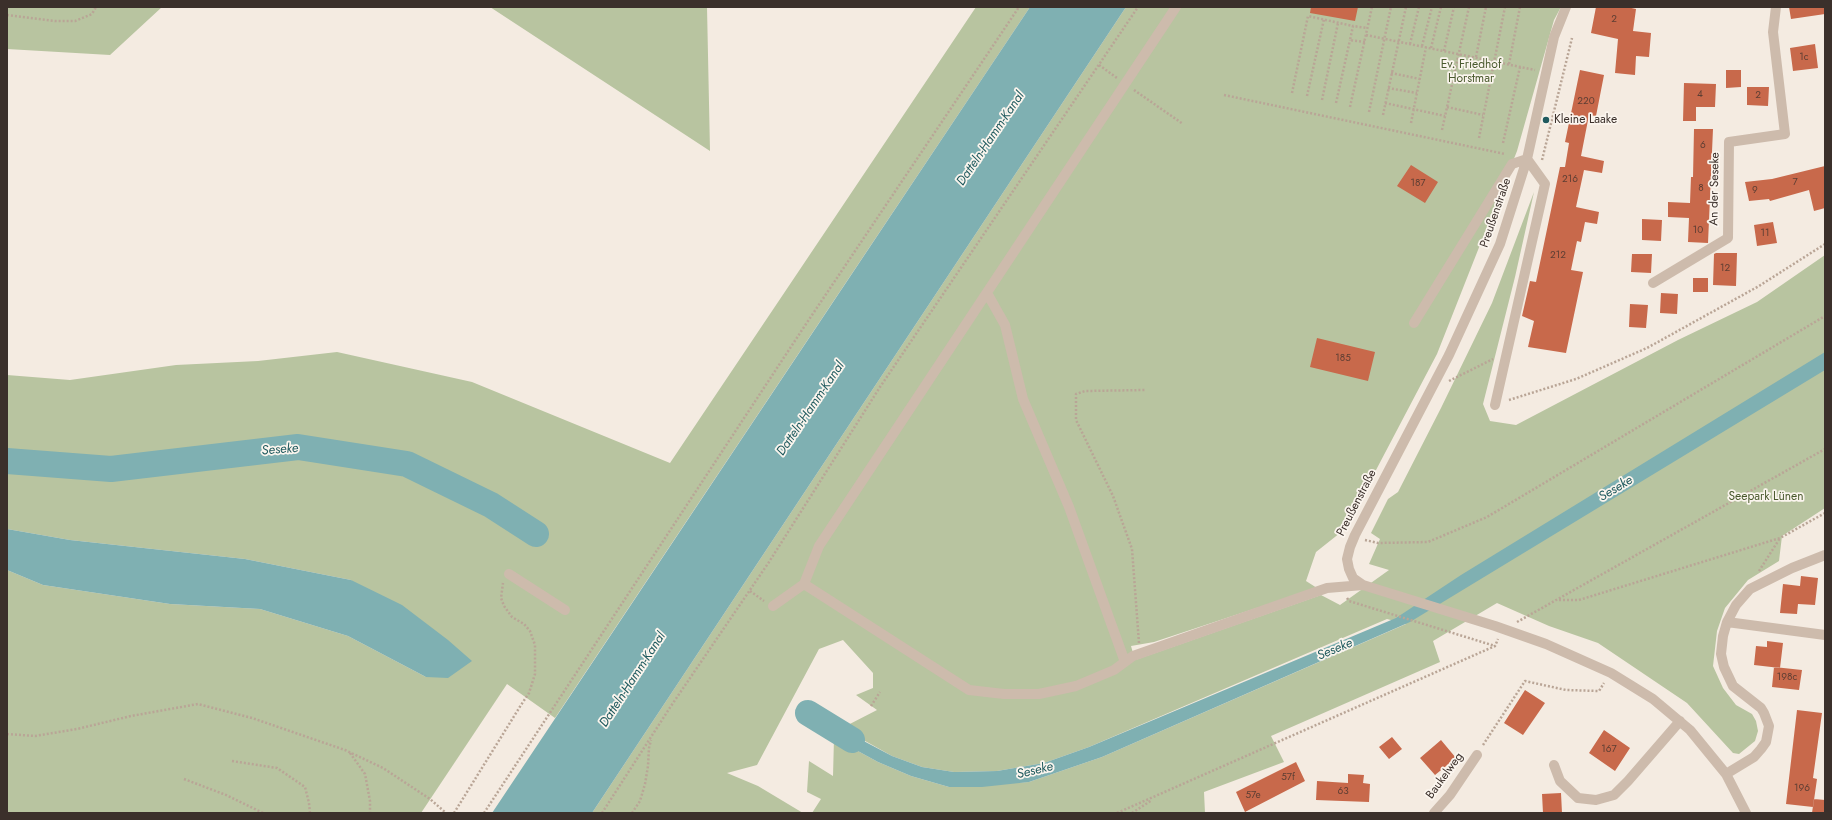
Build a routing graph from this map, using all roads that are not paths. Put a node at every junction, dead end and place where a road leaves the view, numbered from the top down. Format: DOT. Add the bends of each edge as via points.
graph roads {
  1 [pos="1176,7"];
  2 [pos="1566,7"];
  3 [pos="1776,7"];
  4 [pos="1527,159"];
  5 [pos="1653,283"];
  6 [pos="987,293"];
  7 [pos="1414,323"];
  8 [pos="1495,405"];
  9 [pos="1825,555"];
  10 [pos="508,574"];
  11 [pos="804,584"];
  12 [pos="1362,585"];
  13 [pos="773,606"];
  14 [pos="565,610"];
  15 [pos="1727,622"];
  16 [pos="1825,635"];
  17 [pos="1125,662"];
  18 [pos="1680,722"];
  19 [pos="1477,755"];
  20 [pos="1554,765"];
  21 [pos="1726,774"];
  22 [pos="1434,813"];
  23 [pos="1746,813"];
  1 -- 6 [label="street"];
  2 -- 4 [label="street, Preußenstraße" via="1558,25 1545,72"];
  3 -- 5 [label="street, An der Seseke" via="1773,32 1786,134 1729,142 1728,238"];
  4 -- 7 [label="street, Preußenstraße" via="1512,164"];
  4 -- 8 [label="street" via="1545,184"];
  4 -- 12 [label="street, Preußenstraße" via="1500,244 1477,299 1350,547 1347,559 1349,569 1353,578"];
  6 -- 11 [label="street" via="819,546"];
  6 -- 17 [label="street" via="1005,325 1023,399 1069,507"];
  9 -- 15 [label="street" via="1750,589 1736,605"];
  10 -- 14 [label="street"];
  11 -- 13 [label="street"];
  11 -- 17 [label="street" via="969,690 1039,694 1076,686 1114,670"];
  12 -- 17 [label="street" via="1327,588 1140,653"];
  12 -- 18 [label="street, Preußenstraße" via="1546,644 1610,673 1653,699"];
  15 -- 16 [label="street"];
  15 -- 21 [label="street" via="1721,654 1724,667 1733,686 1761,708 1768,726 1766,742 1762,749 1754,757"];
  18 -- 20 [label="street" via="1614,795 1596,800 1578,798 1560,781"];
  18 -- 21 [label="street, Preußenstraße" via="1690,730"];
  19 -- 22 [label="street, Baukelweg" via="1450,795"];
  21 -- 23 [label="street, Preußenstraße"];
}
